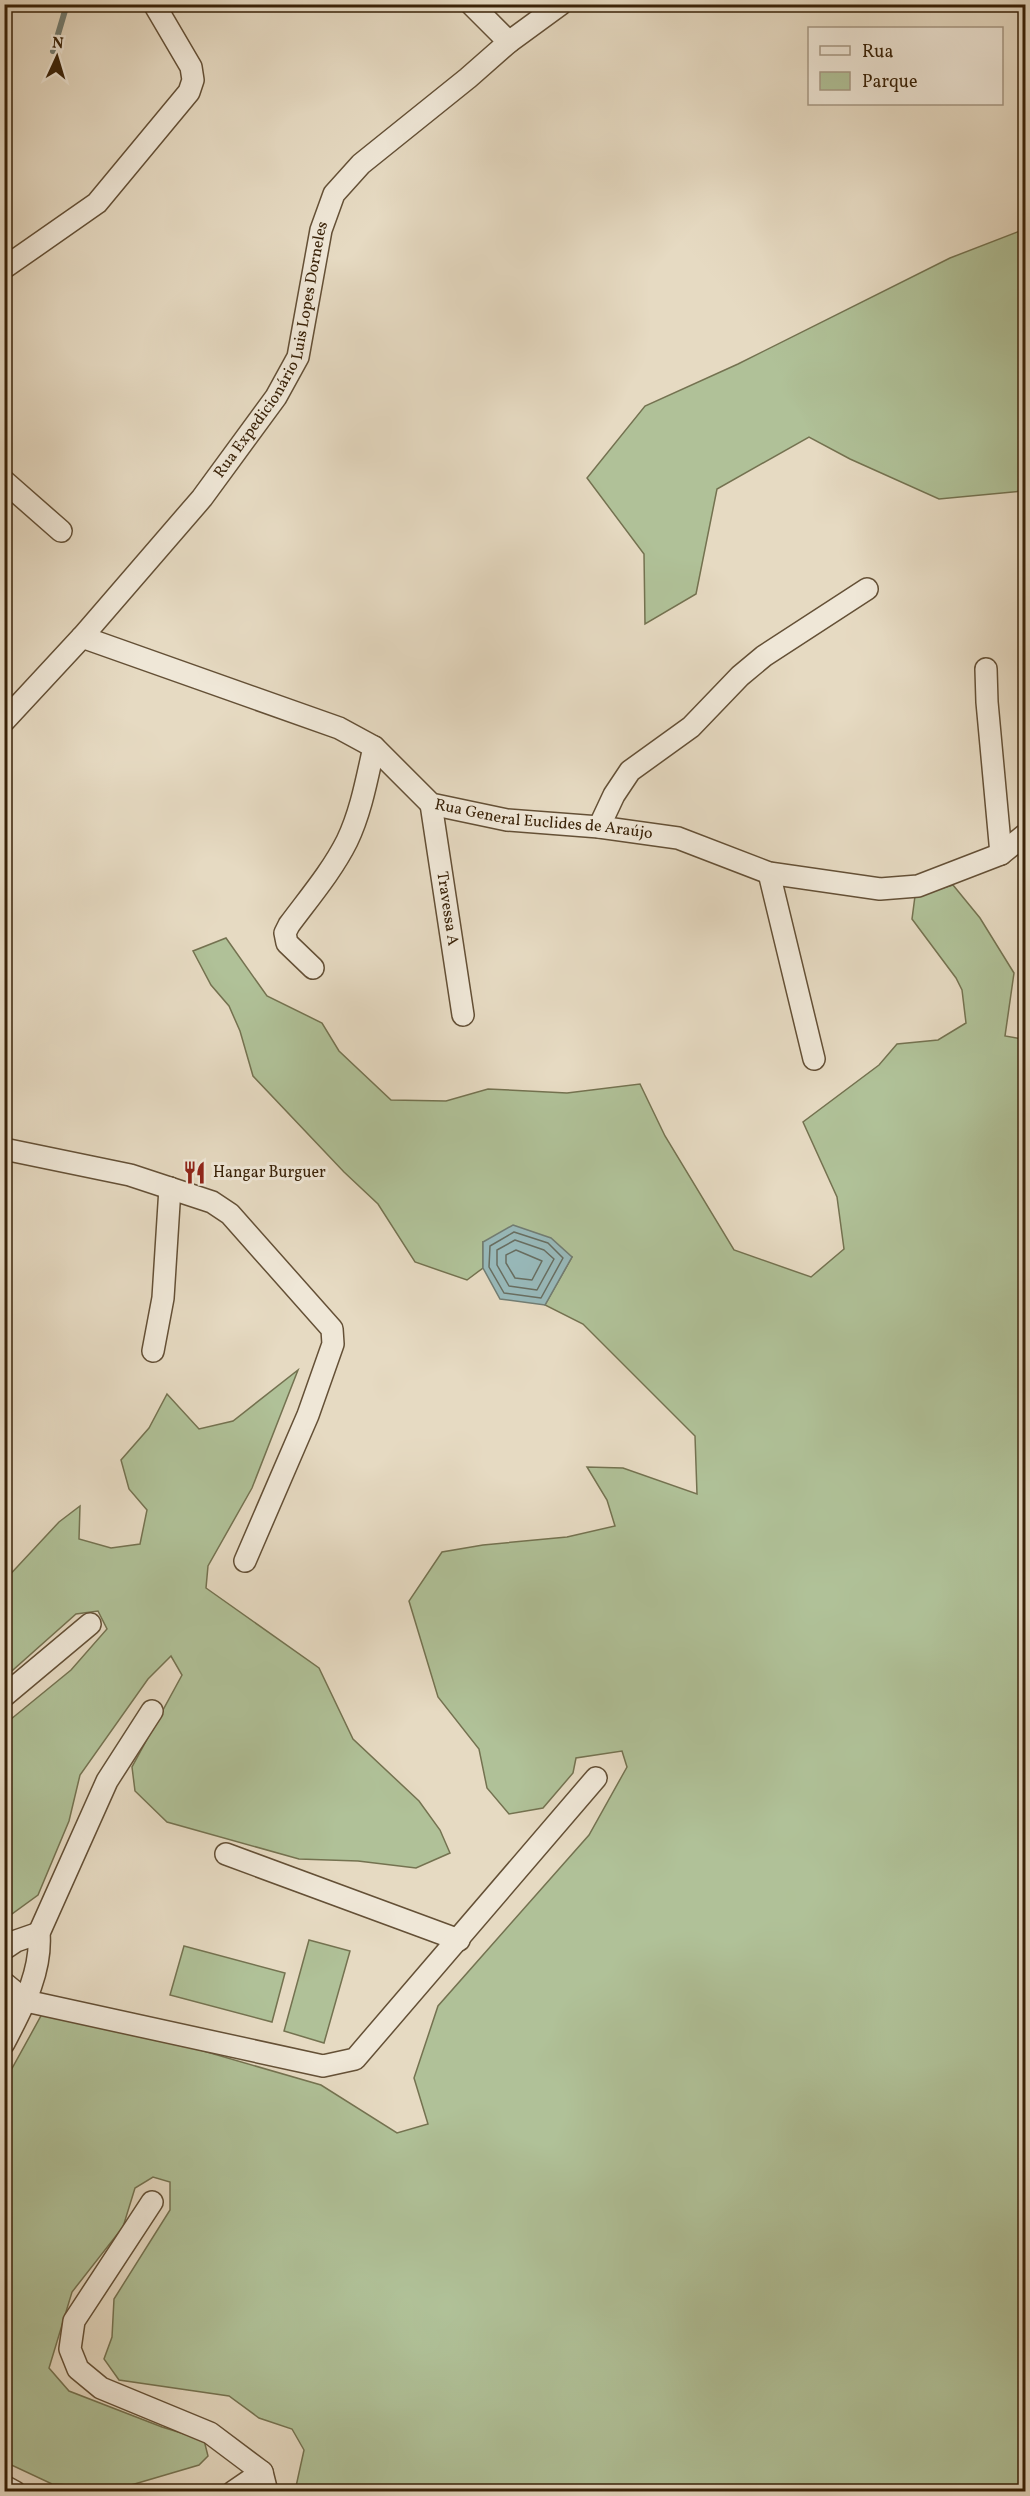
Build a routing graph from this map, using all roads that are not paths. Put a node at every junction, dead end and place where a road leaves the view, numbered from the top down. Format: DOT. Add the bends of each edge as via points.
graph roads {
  1 [pos="154,4"];
  2 [pos="471,4"];
  3 [pos="561,4"];
  4 [pos="508,42"];
  5 [pos="4,268"];
  6 [pos="4,481"];
  7 [pos="61,531"];
  8 [pos="867,589"];
  9 [pos="82,637"];
  10 [pos="986,669"];
  11 [pos="4,722"];
  12 [pos="374,747"];
  13 [pos="431,804"];
  14 [pos="599,827"];
  15 [pos="1026,834"];
  16 [pos="1001,854"];
  17 [pos="769,873"];
  18 [pos="313,968"];
  19 [pos="463,1015"];
  20 [pos="814,1059"];
  21 [pos="4,1149"];
  22 [pos="170,1188"];
  23 [pos="153,1351"];
  24 [pos="245,1561"];
  25 [pos="90,1624"];
  26 [pos="4,1696"];
  27 [pos="152,1711"];
  28 [pos="596,1778"];
  29 [pos="225,1854"];
  30 [pos="39,1933"];
  31 [pos="459,1940"];
  32 [pos="4,1948"];
  33 [pos="4,1983"];
  34 [pos="26,2001"];
  35 [pos="4,2043"];
  36 [pos="152,2202"];
  37 [pos="264,2482"];
  38 [pos="4,2486"];
  39 [pos="15,2492"];
  40 [pos="233,2492"];
  1 -- 5 [label="street" via="191,67 193,80 189,92 97,203"];
  2 -- 4 [label="street"];
  3 -- 4 [label="street, Rua Expedicionário Luis Lopes Dorneles"];
  4 -- 9 [label="street, Rua Expedicionário Luis Lopes Dorneles" via="362,164 334,194 321,230 298,357 276,397 202,498"];
  6 -- 7 [label="street"];
  8 -- 14 [label="street" via="764,656 692,727 630,771"];
  9 -- 11 [label="street, Rua Expedicionário Luis Lopes Dorneles"];
  9 -- 12 [label="street, Rua General Euclides de Araújo" via="339,728"];
  10 -- 16 [label="street"];
  12 -- 13 [label="street, Rua General Euclides de Araújo"];
  12 -- 18 [label="street" via="348,839 285,933 287,943"];
  13 -- 14 [label="street, Rua General Euclides de Araújo" via="507,820"];
  13 -- 19 [label="street, Travessa A"];
  14 -- 17 [label="street, Rua General Euclides de Araújo" via="678,838"];
  15 -- 16 [label="street, Rua General Euclides de Araújo"];
  16 -- 17 [label="street, Rua General Euclides de Araújo" via="918,886 880,889"];
  17 -- 20 [label="street"];
  21 -- 22 [label="street" via="130,1175"];
  22 -- 23 [label="street" via="163,1298"];
  22 -- 24 [label="street" via="212,1202 230,1214 332,1329 333,1344 308,1415"];
  25 -- 26 [label="street"];
  27 -- 30 [label="street" via="107,1781"];
  28 -- 31 [label="street"];
  29 -- 31 [label="street"];
  30 -- 32 [label="street"];
  30 -- 34 [label="street" via="37,1968"];
  31 -- 34 [label="street" via="355,2059 323,2066"];
  33 -- 34 [label="street"];
  34 -- 35 [label="street"];
  36 -- 37 [label="street" via="74,2321 70,2349 78,2369 101,2388 210,2433"];
  37 -- 40 [label="street"];
  38 -- 39 [label="street"];
}
